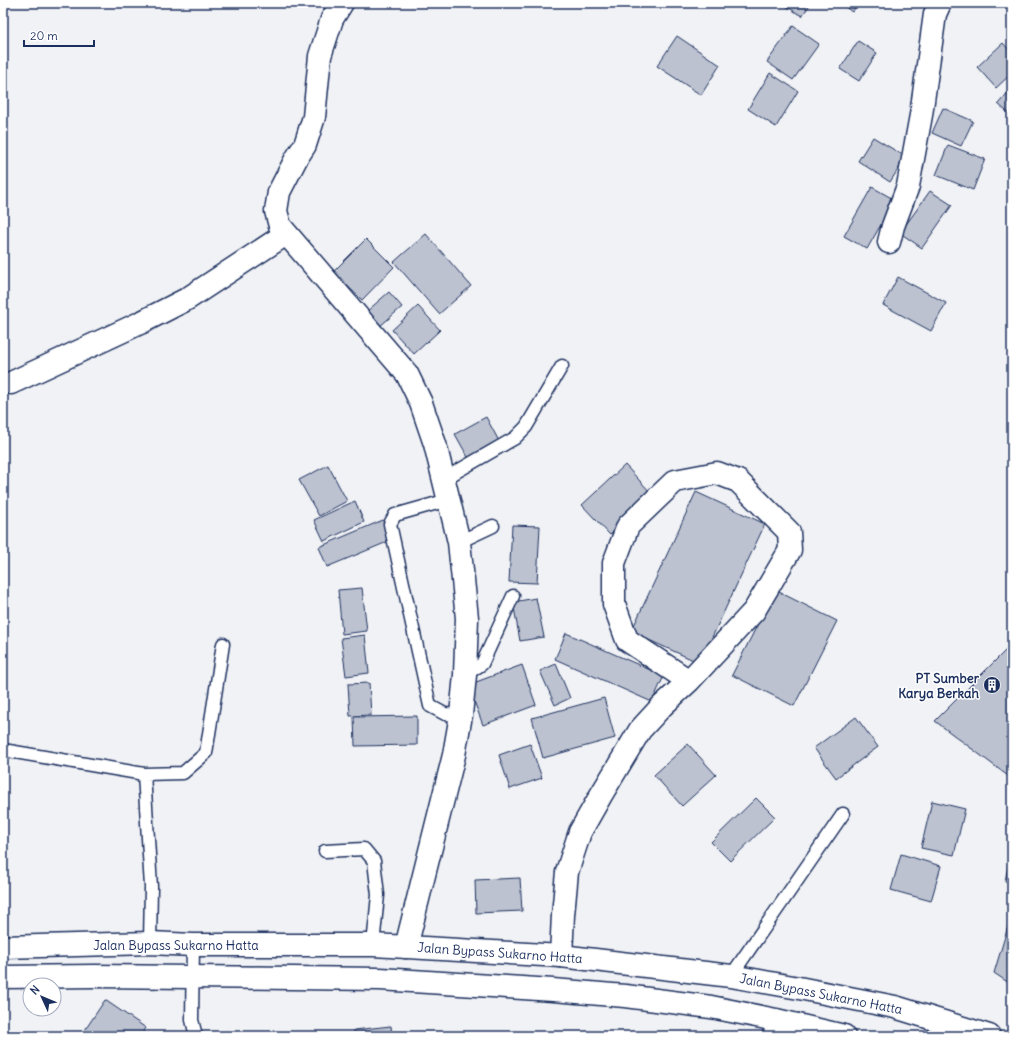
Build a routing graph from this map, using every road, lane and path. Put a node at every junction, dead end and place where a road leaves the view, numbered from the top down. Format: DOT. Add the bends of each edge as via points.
graph roads {
  1 [pos="342,3"];
  2 [pos="940,3"];
  3 [pos="286,234"];
  4 [pos="889,242"];
  5 [pos="562,366"];
  6 [pos="11,383"];
  7 [pos="446,490"];
  8 [pos="493,526"];
  9 [pos="459,542"];
  10 [pos="513,596"];
  11 [pos="223,644"];
  12 [pos="465,675"];
  13 [pos="689,681"];
  14 [pos="461,715"];
  15 [pos="3,750"];
  16 [pos="144,774"];
  17 [pos="843,814"];
  18 [pos="325,851"];
  19 [pos="150,943"];
  20 [pos="96,944"];
  21 [pos="193,945"];
  22 [pos="374,945"];
  23 [pos="3,947"];
  24 [pos="406,947"];
  25 [pos="561,956"];
  26 [pos="95,976"];
  27 [pos="731,976"];
  28 [pos="3,977"];
  29 [pos="192,977"];
  30 [pos="772,1028"];
  31 [pos="196,1036"];
  32 [pos="844,1036"];
  33 [pos="989,1036"];
  1 -- 3 [label="main road" via="332,19 320,56 314,117 305,145 279,192 276,211 280,226"];
  2 -- 4 [label="main road" via="934,22 908,186"];
  3 -- 6 [label="main road" via="187,299"];
  3 -- 7 [label="main road" via="407,374 421,403 435,444"];
  5 -- 7 [label="lane" via="526,427 515,438 456,472"];
  7 -- 9 [label="main road"];
  7 -- 14 [label="lane" via="395,515 390,524 430,706 445,714"];
  8 -- 9 [label="lane"];
  9 -- 12 [label="main road" via="468,618"];
  10 -- 12 [label="lane" via="482,664"];
  11 -- 16 [label="lane" via="206,753 183,773"];
  12 -- 14 [label="main road"];
  13 -- 13 [label="main road" via="627,640 614,604 614,563 628,526 675,481 717,473 738,481 789,532 790,550 754,611"];
  13 -- 25 [label="main road" via="640,730 580,832 567,872"];
  14 -- 24 [label="main road" via="454,755"];
  15 -- 16 [label="lane"];
  16 -- 19 [label="lane" via="151,887"];
  17 -- 27 [label="lane"];
  18 -- 22 [label="lane" via="364,850 374,861 378,894"];
  19 -- 20 [label="main road, Jalan Bypass Sukarno Hatta"];
  19 -- 21 [label="main road, Jalan Bypass Sukarno Hatta"];
  20 -- 23 [label="main road, Jalan Bypass Sukarno Hatta"];
  20 -- 26 [label="main road"];
  21 -- 22 [label="main road, Jalan Bypass Sukarno Hatta"];
  21 -- 29 [label="lane"];
  22 -- 24 [label="main road, Jalan Bypass Sukarno Hatta"];
  24 -- 25 [label="main road, Jalan Bypass Sukarno Hatta"];
  25 -- 27 [label="main road, Jalan Bypass Sukarno Hatta"];
  26 -- 28 [label="main road"];
  26 -- 29 [label="main road"];
  27 -- 33 [label="main road, Jalan Bypass Sukarno Hatta" via="854,998"];
  29 -- 30 [label="main road" via="380,979 625,996 703,1006"];
  29 -- 31 [label="lane" via="192,1020"];
  30 -- 32 [label="main road"];
}
